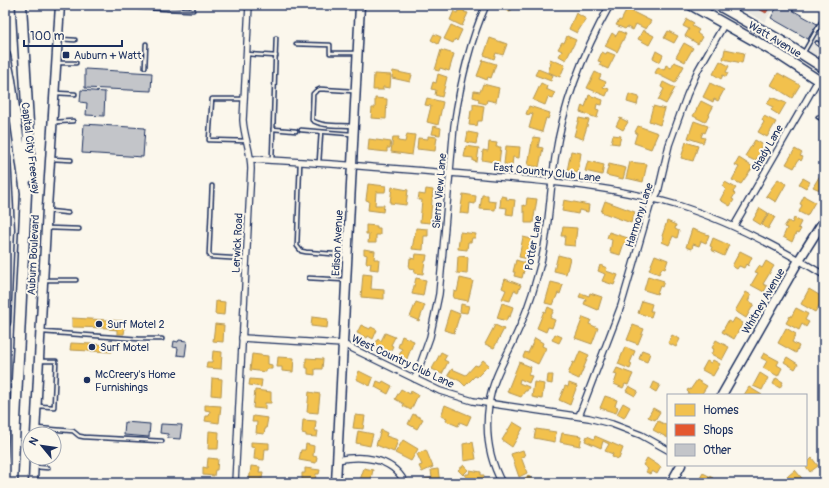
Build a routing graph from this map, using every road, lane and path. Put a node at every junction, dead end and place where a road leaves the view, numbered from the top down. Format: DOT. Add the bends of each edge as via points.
graph roads {
  1 [pos="21,5"];
  2 [pos="60,5"];
  3 [pos="96,5"];
  4 [pos="168,5"];
  5 [pos="194,5"];
  6 [pos="249,5"];
  7 [pos="360,5"];
  8 [pos="486,5"];
  9 [pos="610,5"];
  10 [pos="691,5"];
  11 [pos="718,5"];
  12 [pos="731,8"];
  13 [pos="168,9"];
  14 [pos="824,17"];
  15 [pos="725,24"];
  16 [pos="276,38"];
  17 [pos="58,39"];
  18 [pos="75,40"];
  19 [pos="817,43"];
  20 [pos="146,44"];
  21 [pos="296,44"];
  22 [pos="824,48"];
  23 [pos="358,53"];
  24 [pos="247,54"];
  25 [pos="803,54"];
  26 [pos="5,56"];
  27 [pos="276,56"];
  28 [pos="56,62"];
  29 [pos="76,63"];
  30 [pos="144,67"];
  31 [pos="824,68"];
  32 [pos="821,82"];
  33 [pos="356,91"];
  34 [pos="54,93"];
  35 [pos="75,94"];
  36 [pos="244,99"];
  37 [pos="818,117"];
  38 [pos="824,120"];
  39 [pos="73,121"];
  40 [pos="52,122"];
  41 [pos="273,129"];
  42 [pos="301,130"];
  43 [pos="354,130"];
  44 [pos="296,131"];
  45 [pos="320,132"];
  46 [pos="247,142"];
  47 [pos="5,157"];
  48 [pos="50,159"];
  49 [pos="251,159"];
  50 [pos="71,160"];
  51 [pos="272,160"];
  52 [pos="300,162"];
  53 [pos="319,163"];
  54 [pos="352,165"];
  55 [pos="450,173"];
  56 [pos="552,181"];
  57 [pos="212,186"];
  58 [pos="26,193"];
  59 [pos="654,199"];
  60 [pos="47,211"];
  61 [pos="68,213"];
  62 [pos="824,220"];
  63 [pos="734,226"];
  64 [pos="46,228"];
  65 [pos="79,229"];
  66 [pos="348,255"];
  67 [pos="246,259"];
  68 [pos="799,260"];
  69 [pos="824,275"];
  70 [pos="309,278"];
  71 [pos="43,280"];
  72 [pos="76,280"];
  73 [pos="346,280"];
  74 [pos="5,322"];
  75 [pos="40,332"];
  76 [pos="242,338"];
  77 [pos="162,339"];
  78 [pos="343,344"];
  79 [pos="39,360"];
  80 [pos="415,379"];
  81 [pos="723,394"];
  82 [pos="489,403"];
  83 [pos="37,406"];
  84 [pos="579,416"];
  85 [pos="35,426"];
  86 [pos="62,431"];
  87 [pos="162,441"];
  88 [pos="667,449"];
  89 [pos="337,460"];
  90 [pos="681,466"];
  91 [pos="34,467"];
  92 [pos="48,468"];
  93 [pos="404,481"];
  94 [pos="12,483"];
  95 [pos="33,483"];
  96 [pos="235,483"];
  97 [pos="336,483"];
  98 [pos="502,483"];
  99 [pos="671,483"];
  1 -- 58 [label="highway" via="29,154"];
  2 -- 17 [label="street, Auburn Boulevard"];
  3 -- 13 [label="lane"];
  4 -- 13 [label="lane"];
  5 -- 13 [label="lane" via="193,10"];
  6 -- 24 [label="street, Lerwick Road"];
  7 -- 23 [label="street, Edison Avenue"];
  8 -- 55 [label="street, Sierra View Lane" via="462,79"];
  9 -- 56 [label="street, Potter Lane" via="573,90 558,143"];
  10 -- 15 [label="main road, Watt Avenue"];
  11 -- 12 [label="main road, Watt Avenue"];
  12 -- 25 [label="main road, Watt Avenue"];
  14 -- 25 [label="lane"];
  15 -- 32 [label="main road, Watt Avenue"];
  15 -- 59 [label="street, Harmony Lane" via="698,70 687,95"];
  16 -- 27 [label="lane"];
  17 -- 18 [label="lane"];
  17 -- 28 [label="street, Auburn Boulevard"];
  19 -- 22 [label="lane"];
  20 -- 30 [label="lane"];
  21 -- 23 [label="lane" via="330,45 330,53"];
  23 -- 33 [label="street, Edison Avenue"];
  24 -- 27 [label="lane"];
  24 -- 36 [label="street, Lerwick Road"];
  25 -- 31 [label="main road, Watt Avenue"];
  26 -- 58 [label="highway, Capital City Freeway"];
  27 -- 41 [label="lane"];
  28 -- 29 [label="lane"];
  28 -- 34 [label="street, Auburn Boulevard"];
  32 -- 63 [label="street, Shady Lane"];
  33 -- 43 [label="street, Edison Avenue"];
  33 -- 43 [label="lane" via="320,89 313,94 313,122"];
  34 -- 35 [label="lane"];
  34 -- 40 [label="street, Auburn Boulevard"];
  36 -- 46 [label="street, Lerwick Road" via="243,124"];
  36 -- 46 [label="lane" via="212,99 209,140"];
  37 -- 38 [label="lane"];
  39 -- 40 [label="lane"];
  40 -- 48 [label="street, Auburn Boulevard"];
  41 -- 44 [label="lane"];
  41 -- 51 [label="lane"];
  42 -- 45 [label="lane"];
  43 -- 45 [label="lane"];
  43 -- 54 [label="street, Edison Avenue"];
  45 -- 53 [label="lane"];
  46 -- 49 [label="street, Lerwick Road"];
  47 -- 74 [label="highway" via="9,229"];
  48 -- 50 [label="lane"];
  48 -- 60 [label="street, Auburn Boulevard"];
  49 -- 51 [label="street, East Country Club Lane"];
  49 -- 67 [label="street, Lerwick Road"];
  51 -- 52 [label="street, East Country Club Lane"];
  52 -- 53 [label="street, East Country Club Lane"];
  52 -- 66 [label="lane" via="297,246 306,252"];
  53 -- 54 [label="street, East Country Club Lane"];
  54 -- 55 [label="street, East Country Club Lane"];
  54 -- 66 [label="street, Edison Avenue"];
  55 -- 56 [label="street, East Country Club Lane"];
  55 -- 80 [label="street, Sierra View Lane" via="436,316"];
  56 -- 59 [label="street, East Country Club Lane" via="594,186"];
  56 -- 82 [label="street, Potter Lane" via="538,275 523,321 496,375"];
  57 -- 67 [label="lane" via="209,254 211,257"];
  58 -- 94 [label="highway, Capital City Freeway"];
  59 -- 63 [label="street, East Country Club Lane"];
  59 -- 84 [label="street, Harmony Lane" via="621,306"];
  60 -- 61 [label="lane"];
  60 -- 64 [label="street, Auburn Boulevard"];
  62 -- 68 [label="street, Whitney Avenue"];
  63 -- 68 [label="street, East Country Club Lane"];
  64 -- 65 [label="lane"];
  64 -- 71 [label="street, Auburn Boulevard"];
  66 -- 73 [label="street, Edison Avenue"];
  67 -- 76 [label="street, Lerwick Road"];
  68 -- 69 [label="street, East Country Club Lane"];
  68 -- 81 [label="street, Whitney Avenue"];
  70 -- 73 [label="lane"];
  71 -- 72 [label="lane"];
  71 -- 75 [label="street, Auburn Boulevard"];
  73 -- 78 [label="street, Edison Avenue"];
  75 -- 77 [label="lane"];
  75 -- 79 [label="street, Auburn Boulevard"];
  76 -- 78 [label="street, West Country Club Lane"];
  76 -- 96 [label="street, Lerwick Road"];
  78 -- 80 [label="street, West Country Club Lane"];
  78 -- 89 [label="street, Edison Avenue"];
  79 -- 83 [label="street, Auburn Boulevard"];
  79 -- 83 [label="lane" via="56,361 54,407"];
  80 -- 82 [label="street, West Country Club Lane" via="440,391"];
  82 -- 84 [label="street, West Country Club Lane"];
  82 -- 98 [label="street, Potter Lane" via="488,440"];
  83 -- 85 [label="street, Auburn Boulevard"];
  84 -- 88 [label="street, West Country Club Lane" via="626,429"];
  86 -- 87 [label="lane" via="73,431 84,437"];
  89 -- 93 [label="street" via="356,457 382,461 393,467"];
  89 -- 97 [label="street, Edison Avenue"];
  90 -- 99 [label="street"];
  91 -- 92 [label="lane"];
  91 -- 95 [label="street"];
}
